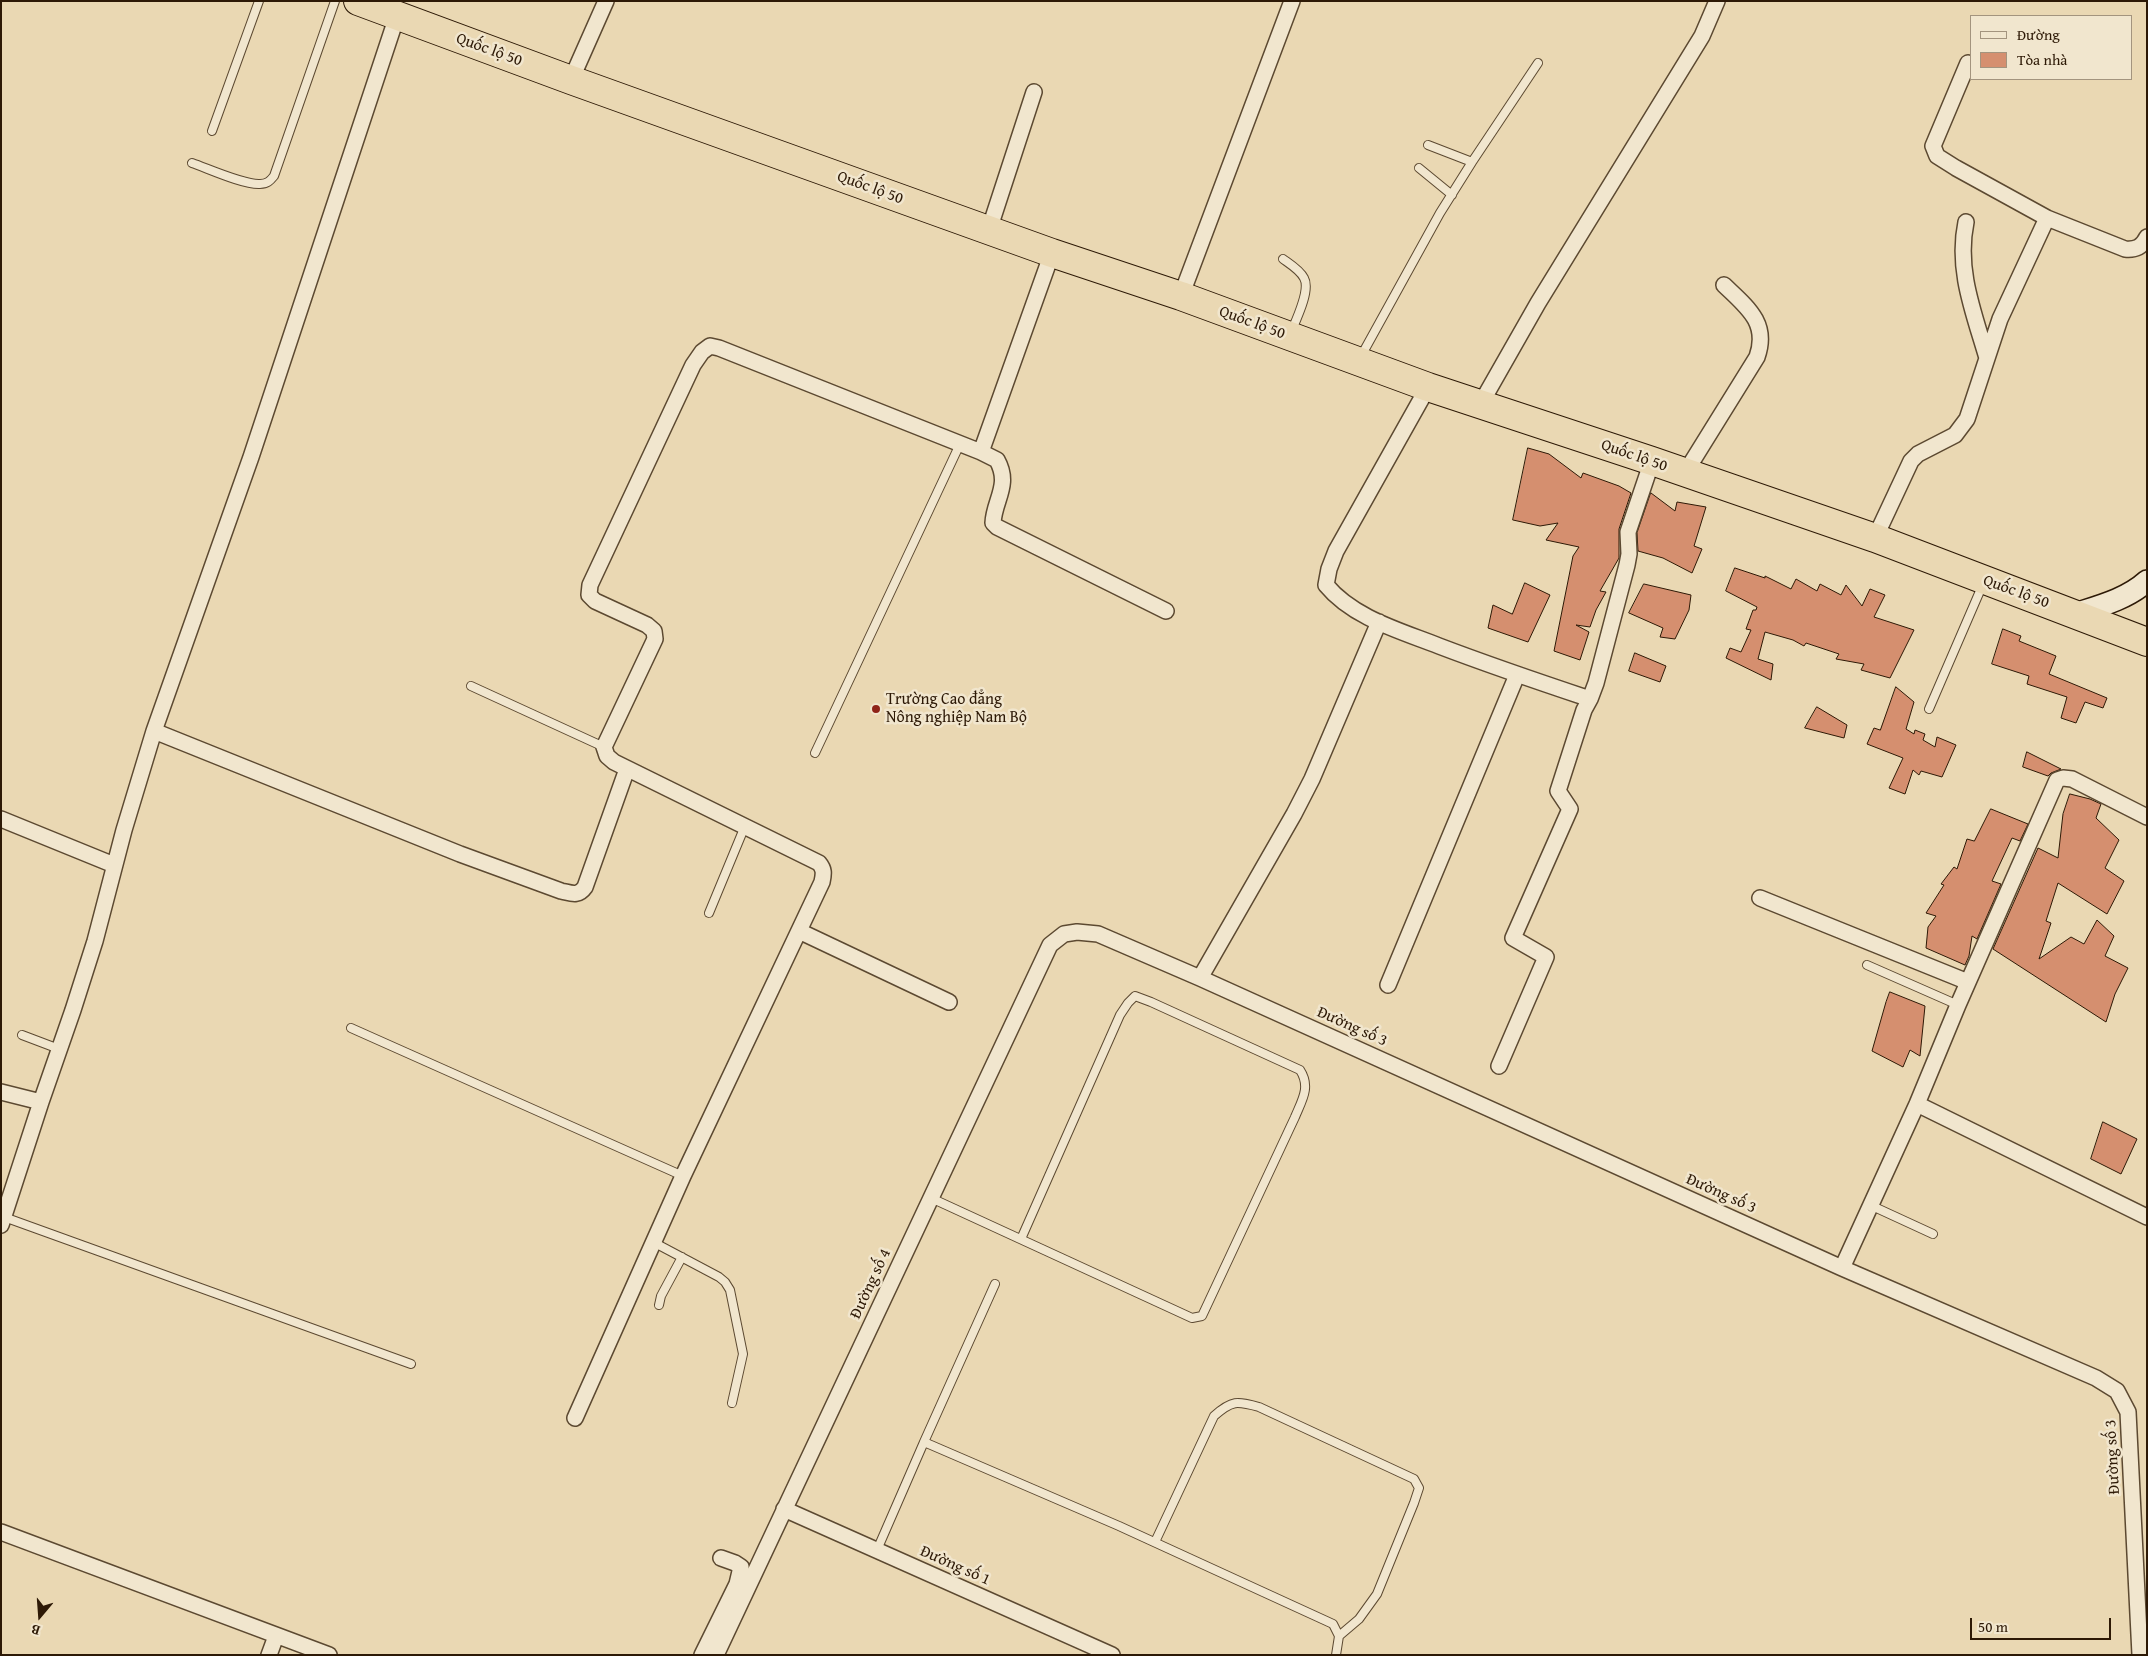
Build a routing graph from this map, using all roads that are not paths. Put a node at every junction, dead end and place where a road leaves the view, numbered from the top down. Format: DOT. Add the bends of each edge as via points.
graph roads {
  1 [pos="259,1"];
  2 [pos="334,1"];
  3 [pos="358,1"];
  4 [pos="606,1"];
  5 [pos="1292,1"];
  6 [pos="1717,1"];
  7 [pos="397,16"];
  8 [pos="1538,63"];
  9 [pos="1968,63"];
  10 [pos="570,80"];
  11 [pos="1034,92"];
  12 [pos="212,131"];
  13 [pos="1428,144"];
  14 [pos="1472,162"];
  15 [pos="192,163"];
  16 [pos="1419,168"];
  17 [pos="1452,195"];
  18 [pos="2047,218"];
  19 [pos="1966,222"];
  20 [pos="989,230"];
  21 [pos="2147,237"];
  22 [pos="1052,253"];
  23 [pos="1283,259"];
  24 [pos="1724,285"];
  25 [pos="1182,296"];
  26 [pos="1290,337"];
  27 [pos="1987,358"];
  28 [pos="1358,362"];
  29 [pos="1428,387"];
  30 [pos="1480,405"];
  31 [pos="960,444"];
  32 [pos="981,452"];
  33 [pos="1652,461"];
  34 [pos="1685,473"];
  35 [pos="1875,538"];
  36 [pos="1985,580"];
  37 [pos="2147,581"];
  38 [pos="1166,611"];
  39 [pos="2075,614"];
  40 [pos="1379,622"];
  41 [pos="2147,642"];
  42 [pos="1517,675"];
  43 [pos="471,686"];
  44 [pos="1590,699"];
  45 [pos="1929,709"];
  46 [pos="154,731"];
  47 [pos="604,747"];
  48 [pos="815,753"];
  49 [pos="627,768"];
  50 [pos="2147,817"];
  51 [pos="1,819"];
  52 [pos="744,826"];
  53 [pos="114,865"];
  54 [pos="1760,898"];
  55 [pos="709,913"];
  56 [pos="799,931"];
  57 [pos="1064,934"];
  58 [pos="1867,965"];
  59 [pos="1200,978"];
  60 [pos="1968,982"];
  61 [pos="1388,985"];
  62 [pos="949,1002"];
  63 [pos="1958,1005"];
  64 [pos="351,1028"];
  65 [pos="22,1035"];
  66 [pos="56,1048"];
  67 [pos="1499,1066"];
  68 [pos="1,1092"];
  69 [pos="38,1102"];
  70 [pos="1918,1104"];
  71 [pos="683,1176"];
  72 [pos="8,1180"];
  73 [pos="931,1198"];
  74 [pos="1870,1205"];
  75 [pos="2147,1217"];
  76 [pos="3,1221"];
  77 [pos="1933,1234"];
  78 [pos="1021,1239"];
  79 [pos="653,1242"];
  80 [pos="682,1257"];
  81 [pos="1842,1268"];
  82 [pos="995,1284"];
  83 [pos="659,1305"];
  84 [pos="411,1364"];
  85 [pos="732,1403"];
  86 [pos="575,1418"];
  87 [pos="924,1442"];
  88 [pos="784,1509"];
  89 [pos="2140,1516"];
  90 [pos="1,1532"];
  91 [pos="1154,1542"];
  92 [pos="877,1550"];
  93 [pos="721,1558"];
  94 [pos="276,1636"];
  95 [pos="1339,1636"];
  96 [pos="269,1655"];
  97 [pos="329,1655"];
  98 [pos="702,1655"];
  99 [pos="716,1655"];
  100 [pos="1112,1655"];
  101 [pos="1336,1655"];
  102 [pos="2140,1655"];
  1 -- 12 [label="lane"];
  2 -- 15 [label="lane" via="274,176 269,182 249,182"];
  3 -- 7 [label="highway, Quốc lộ 50"];
  4 -- 10 [label="street"];
  5 -- 25 [label="street"];
  6 -- 30 [label="street" via="1702,36 1538,303"];
  7 -- 10 [label="highway, Quốc lộ 50"];
  7 -- 46 [label="street" via="251,457"];
  8 -- 14 [label="lane"];
  9 -- 18 [label="street" via="1933,146 1934,151 1956,168"];
  10 -- 20 [label="highway, Quốc lộ 50"];
  11 -- 20 [label="street"];
  13 -- 14 [label="lane"];
  14 -- 17 [label="lane"];
  16 -- 17 [label="lane"];
  17 -- 28 [label="lane"];
  18 -- 21 [label="street" via="2124,249 2139,248"];
  18 -- 27 [label="street" via="2000,319"];
  19 -- 27 [label="street" via="1963,265"];
  20 -- 22 [label="highway, Quốc lộ 50"];
  22 -- 25 [label="highway, Quốc lộ 50"];
  22 -- 32 [label="street"];
  23 -- 26 [label="lane" via="1306,283"];
  24 -- 34 [label="street" via="1745,304 1756,320 1762,344"];
  25 -- 26 [label="highway, Quốc lộ 50"];
  26 -- 28 [label="highway, Quốc lộ 50"];
  27 -- 35 [label="street" via="1967,419 1955,435 1918,454 1911,462"];
  28 -- 29 [label="highway, Quốc lộ 50"];
  29 -- 30 [label="highway, Quốc lộ 50"];
  29 -- 40 [label="street" via="1336,551 1327,579 1326,585 1332,592 1349,606"];
  30 -- 33 [label="highway, Quốc lộ 50"];
  31 -- 32 [label="street"];
  31 -- 47 [label="street" via="719,348 710,346 702,352 590,585 589,594 595,601 654,631 654,639"];
  31 -- 48 [label="lane"];
  32 -- 38 [label="street" via="997,460 1000,466 1002,494 993,516 997,528"];
  33 -- 34 [label="highway, Quốc lộ 50"];
  33 -- 44 [label="street" via="1628,532 1627,564"];
  34 -- 35 [label="highway, Quốc lộ 50"];
  35 -- 36 [label="highway, Quốc lộ 50"];
  36 -- 39 [label="highway, Quốc lộ 50"];
  36 -- 45 [label="lane"];
  37 -- 39 [label="main road" via="2107,604"];
  39 -- 41 [label="highway, Quốc lộ 50"];
  40 -- 42 [label="street"];
  40 -- 59 [label="street" via="1308,788"];
  42 -- 44 [label="street"];
  42 -- 61 [label="street"];
  43 -- 47 [label="lane"];
  44 -- 67 [label="street" via="1558,791 1570,809 1513,938 1546,957"];
  46 -- 49 [label="street" via="460,854 576,894 585,887"];
  46 -- 53 [label="street"];
  47 -- 49 [label="street" via="607,756"];
  49 -- 52 [label="street"];
  50 -- 60 [label="street" via="2072,779 2057,780"];
  51 -- 53 [label="street"];
  52 -- 55 [label="lane"];
  52 -- 56 [label="street" via="819,862 824,869 822,882"];
  53 -- 66 [label="street" via="95,940"];
  54 -- 60 [label="street"];
  56 -- 62 [label="street"];
  56 -- 71 [label="street"];
  57 -- 59 [label="street, Đường số 3" via="1098,934"];
  57 -- 73 [label="street, Đường số 4" via="1050,945"];
  58 -- 63 [label="lane"];
  59 -- 81 [label="street, Đường số 3"];
  60 -- 63 [label="street"];
  63 -- 70 [label="street"];
  64 -- 71 [label="lane"];
  65 -- 66 [label="lane"];
  66 -- 69 [label="street"];
  68 -- 69 [label="street"];
  69 -- 72 [label="street"];
  70 -- 74 [label="street"];
  70 -- 75 [label="street"];
  71 -- 79 [label="street"];
  72 -- 76 [label="street"];
  73 -- 78 [label="lane"];
  73 -- 88 [label="street, Đường số 4"];
  74 -- 77 [label="lane"];
  74 -- 81 [label="street"];
  76 -- 84 [label="lane"];
  78 -- 78 [label="lane" via="1120,1015 1135,996 1300,1070 1306,1079 1306,1090 1295,1117 1202,1316 1192,1318"];
  79 -- 80 [label="lane"];
  79 -- 86 [label="street"];
  80 -- 83 [label="lane"];
  80 -- 85 [label="lane" via="719,1277 730,1290 743,1354"];
  81 -- 89 [label="street, Đường số 3" via="2096,1378 2118,1391 2128,1412"];
  82 -- 87 [label="lane"];
  87 -- 91 [label="lane"];
  87 -- 92 [label="lane"];
  88 -- 92 [label="street, Đường số 1"];
  88 -- 99 [label="street, Đường số 4"];
  89 -- 102 [label="street, Đường số 3"];
  90 -- 94 [label="street"];
  91 -- 95 [label="lane" via="1333,1624"];
  91 -- 95 [label="lane" via="1214,1416 1226,1405 1239,1402 1259,1407 1414,1479 1419,1488 1414,1504 1377,1594 1360,1618"];
  92 -- 100 [label="street, Đường số 1"];
  93 -- 98 [label="street" via="735,1562 741,1568 737,1584"];
  94 -- 96 [label="street"];
  94 -- 97 [label="street"];
  95 -- 101 [label="lane"];
}
